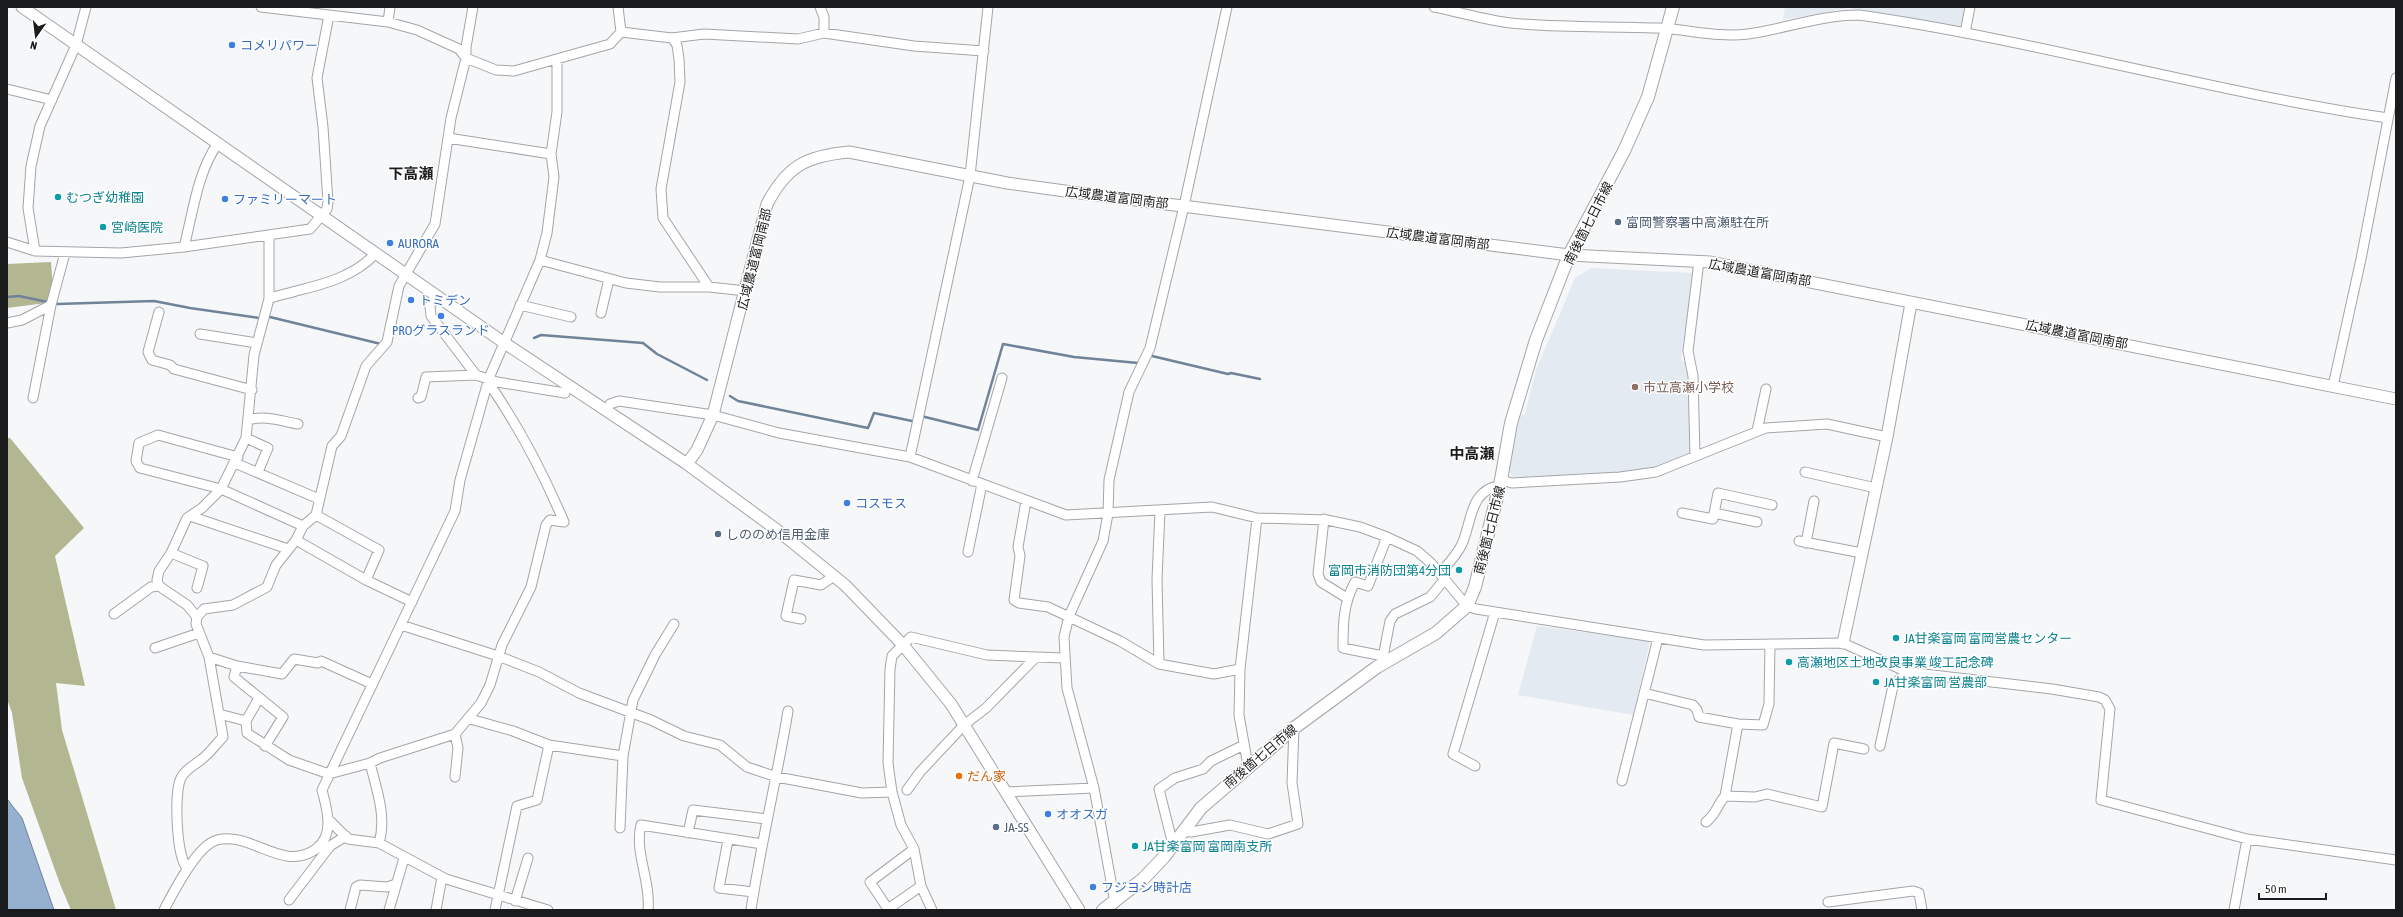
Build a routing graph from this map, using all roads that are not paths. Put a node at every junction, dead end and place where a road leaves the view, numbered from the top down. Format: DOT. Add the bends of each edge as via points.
graph roads {
  1 [pos="22,7"];
  2 [pos="86,7"];
  3 [pos="262,7"];
  4 [pos="390,7"];
  5 [pos="473,7"];
  6 [pos="618,7"];
  7 [pos="820,7"];
  8 [pos="988,7"];
  9 [pos="1227,7"];
  10 [pos="1434,7"];
  11 [pos="1673,7"];
  12 [pos="1970,7"];
  13 [pos="324,12"];
  14 [pos="388,22"];
  15 [pos="1668,29"];
  16 [pos="621,32"];
  17 [pos="824,33"];
  18 [pos="1965,33"];
  19 [pos="672,38"];
  20 [pos="76,45"];
  21 [pos="984,51"];
  22 [pos="466,58"];
  23 [pos="556,59"];
  24 [pos="2396,78"];
  25 [pos="7,89"];
  26 [pos="52,100"];
  27 [pos="2388,118"];
  28 [pos="448,138"];
  29 [pos="218,144"];
  30 [pos="551,154"];
  31 [pos="970,176"];
  32 [pos="1184,206"];
  33 [pos="322,216"];
  34 [pos="269,236"];
  35 [pos="7,242"];
  36 [pos="184,247"];
  37 [pos="35,251"];
  38 [pos="65,253"];
  39 [pos="376,253"];
  40 [pos="1569,255"];
  41 [pos="540,260"];
  42 [pos="1699,261"];
  43 [pos="406,274"];
  44 [pos="609,279"];
  45 [pos="709,287"];
  46 [pos="746,291"];
  47 [pos="436,295"];
  48 [pos="269,299"];
  49 [pos="52,303"];
  50 [pos="1911,303"];
  51 [pos="520,305"];
  52 [pos="159,312"];
  53 [pos="601,313"];
  54 [pos="571,317"];
  55 [pos="7,323"];
  56 [pos="200,334"];
  57 [pos="258,342"];
  58 [pos="503,342"];
  59 [pos="476,375"];
  60 [pos="1002,378"];
  61 [pos="488,380"];
  62 [pos="2333,386"];
  63 [pos="1766,389"];
  64 [pos="252,390"];
  65 [pos="565,393"];
  66 [pos="33,398"];
  67 [pos="418,398"];
  68 [pos="2396,399"];
  69 [pos="610,404"];
  70 [pos="713,415"];
  71 [pos="248,420"];
  72 [pos="298,424"];
  73 [pos="1757,431"];
  74 [pos="1887,437"];
  75 [pos="246,438"];
  76 [pos="1695,456"];
  77 [pos="910,457"];
  78 [pos="236,460"];
  79 [pos="687,464"];
  80 [pos="258,472"];
  81 [pos="1805,472"];
  82 [pos="972,480"];
  83 [pos="1500,483"];
  84 [pos="982,484"];
  85 [pos="1876,488"];
  86 [pos="221,489"];
  87 [pos="319,499"];
  88 [pos="1026,501"];
  89 [pos="1814,501"];
  90 [pos="1772,505"];
  91 [pos="1160,511"];
  92 [pos="1682,513"];
  93 [pos="1714,513"];
  94 [pos="1108,514"];
  95 [pos="316,515"];
  96 [pos="190,516"];
  97 [pos="1257,518"];
  98 [pos="1324,520"];
  99 [pos="1757,522"];
  100 [pos="303,526"];
  101 [pos="1387,536"];
  102 [pos="296,540"];
  103 [pos="288,549"];
  104 [pos="968,552"];
  105 [pos="1862,553"];
  106 [pos="171,554"];
  107 [pos="834,576"];
  108 [pos="1442,576"];
  109 [pos="366,580"];
  110 [pos="159,586"];
  111 [pos="197,588"];
  112 [pos="1347,598"];
  113 [pos="412,602"];
  114 [pos="1467,606"];
  115 [pos="1495,612"];
  116 [pos="114,614"];
  117 [pos="1069,616"];
  118 [pos="197,617"];
  119 [pos="801,619"];
  120 [pos="674,624"];
  121 [pos="401,625"];
  122 [pos="199,633"];
  123 [pos="1658,638"];
  124 [pos="1843,643"];
  125 [pos="1770,644"];
  126 [pos="903,645"];
  127 [pos="155,648"];
  128 [pos="498,656"];
  129 [pos="209,657"];
  130 [pos="1036,657"];
  131 [pos="1064,658"];
  132 [pos="1382,660"];
  133 [pos="1159,664"];
  134 [pos="237,666"];
  135 [pos="1240,669"];
  136 [pos="1907,672"];
  137 [pos="372,684"];
  138 [pos="1644,693"];
  139 [pos="259,698"];
  140 [pos="788,711"];
  141 [pos="629,712"];
  142 [pos="219,714"];
  143 [pos="470,719"];
  144 [pos="246,721"];
  145 [pos="1738,724"];
  146 [pos="964,725"];
  147 [pos="1294,728"];
  148 [pos="455,734"];
  149 [pos="549,745"];
  150 [pos="1244,745"];
  151 [pos="265,746"];
  152 [pos="1880,746"];
  153 [pos="1864,749"];
  154 [pos="623,756"];
  155 [pos="370,763"];
  156 [pos="1248,766"];
  157 [pos="1475,766"];
  158 [pos="329,774"];
  159 [pos="455,777"];
  160 [pos="777,777"];
  161 [pos="1622,781"];
  162 [pos="1094,788"];
  163 [pos="907,790"];
  164 [pos="892,792"];
  165 [pos="1005,792"];
  166 [pos="1725,796"];
  167 [pos="767,819"];
  168 [pos="330,822"];
  169 [pos="1706,822"];
  170 [pos="620,828"];
  171 [pos="1184,831"];
  172 [pos="688,833"];
  173 [pos="346,836"];
  174 [pos="2247,839"];
  175 [pos="728,840"];
  176 [pos="379,842"];
  177 [pos="762,844"];
  178 [pos="1173,845"];
  179 [pos="914,849"];
  180 [pos="404,858"];
  181 [pos="528,858"];
  182 [pos="2396,860"];
  183 [pos="187,868"];
  184 [pos="442,877"];
  185 [pos="396,884"];
  186 [pos="921,886"];
  187 [pos="754,892"];
  188 [pos="499,896"];
  189 [pos="289,900"];
  190 [pos="515,901"];
  191 [pos="1114,902"];
  192 [pos="1828,902"];
  193 [pos="164,910"];
  194 [pos="350,910"];
  195 [pos="389,910"];
  196 [pos="436,910"];
  197 [pos="495,910"];
  198 [pos="548,910"];
  199 [pos="648,910"];
  200 [pos="751,910"];
  201 [pos="932,910"];
  202 [pos="1079,910"];
  203 [pos="1103,910"];
  204 [pos="1922,910"];
  205 [pos="2234,910"];
  1 -- 20 [label="street"];
  2 -- 20 [label="street"];
  3 -- 13 [label="street"];
  4 -- 14 [label="street"];
  5 -- 22 [label="street"];
  6 -- 16 [label="street"];
  7 -- 17 [label="street" via="824,17"];
  8 -- 21 [label="street"];
  9 -- 32 [label="street"];
  10 -- 15 [label="street" via="1511,22 1555,26"];
  11 -- 15 [label="main road, 南後箇七日市線"];
  12 -- 18 [label="street"];
  13 -- 14 [label="street"];
  13 -- 33 [label="street" via="317,78 329,186 328,202"];
  14 -- 22 [label="street" via="417,30 459,49"];
  15 -- 18 [label="street" via="1748,34 1811,20 1853,15"];
  15 -- 40 [label="main road, 南後箇七日市線" via="1648,97 1636,127"];
  16 -- 19 [label="street"];
  16 -- 23 [label="street" via="610,44"];
  17 -- 19 [label="street" via="798,39 704,34"];
  17 -- 21 [label="street" via="914,46"];
  18 -- 27 [label="street" via="2276,99"];
  19 -- 45 [label="street" via="677,46 680,82 661,189 664,218"];
  20 -- 26 [label="street"];
  20 -- 29 [label="street"];
  21 -- 31 [label="street"];
  22 -- 23 [label="street" via="496,70 514,71"];
  22 -- 28 [label="street"];
  23 -- 30 [label="street" via="557,105"];
  24 -- 27 [label="street"];
  25 -- 26 [label="street"];
  26 -- 37 [label="street" via="40,126 31,166 28,208"];
  27 -- 62 [label="street"];
  28 -- 30 [label="street"];
  28 -- 43 [label="street" via="435,224"];
  29 -- 33 [label="street"];
  29 -- 36 [label="street" via="208,157"];
  30 -- 41 [label="street" via="554,177 547,233"];
  31 -- 32 [label="street, 広域農道富岡南部"];
  31 -- 46 [label="street, 広域農道富岡南部" via="849,152 826,154 799,164 780,182 767,204"];
  31 -- 77 [label="street"];
  32 -- 40 [label="street, 広域農道富岡南部"];
  32 -- 94 [label="street" via="1150,348 1128,392 1110,480"];
  33 -- 34 [label="street" via="310,229"];
  33 -- 39 [label="street"];
  34 -- 36 [label="street"];
  34 -- 48 [label="street"];
  35 -- 37 [label="street"];
  36 -- 38 [label="street"];
  37 -- 38 [label="street"];
  38 -- 49 [label="street"];
  39 -- 43 [label="street"];
  39 -- 48 [label="street" via="362,268 349,274"];
  40 -- 42 [label="street, 広域農道富岡南部"];
  40 -- 83 [label="main road, 南後箇七日市線" via="1530,360 1511,423"];
  41 -- 44 [label="street"];
  41 -- 51 [label="street"];
  42 -- 50 [label="street, 広域農道富岡南部" via="1759,270"];
  42 -- 76 [label="street" via="1688,350 1693,376"];
  43 -- 47 [label="street"];
  43 -- 87 [label="street" via="398,292 388,342 366,366 341,436 332,446"];
  44 -- 45 [label="street" via="660,288"];
  44 -- 53 [label="street"];
  45 -- 46 [label="street"];
  46 -- 70 [label="street, 広域農道富岡南部"];
  47 -- 58 [label="street"];
  47 -- 59 [label="street" via="430,306 431,316"];
  48 -- 57 [label="street"];
  49 -- 55 [label="street" via="22,320"];
  49 -- 66 [label="street"];
  50 -- 62 [label="street, 広域農道富岡南部"];
  50 -- 74 [label="street"];
  51 -- 54 [label="street"];
  51 -- 58 [label="street"];
  52 -- 64 [label="street" via="148,352 152,360 170,365 174,369"];
  56 -- 57 [label="street"];
  57 -- 64 [label="street"];
  58 -- 61 [label="street"];
  58 -- 79 [label="street"];
  59 -- 61 [label="street"];
  59 -- 67 [label="street" via="426,377 421,397"];
  60 -- 82 [label="street"];
  61 -- 65 [label="street"];
  61 -- 113 [label="street" via="460,480 455,510"];
  61 -- 128 [label="street" via="527,440 564,522 550,520 546,525 531,587"];
  62 -- 68 [label="street, 広域農道富岡南部"];
  63 -- 73 [label="street"];
  64 -- 71 [label="street"];
  69 -- 70 [label="street" via="619,401"];
  70 -- 77 [label="street" via="779,433"];
  70 -- 79 [label="street, 広域農道富岡南部" via="697,450"];
  71 -- 72 [label="street" via="272,418"];
  71 -- 75 [label="street"];
  73 -- 74 [label="street" via="1766,428 1827,424"];
  73 -- 76 [label="street"];
  74 -- 85 [label="street"];
  75 -- 78 [label="street"];
  75 -- 80 [label="street" via="268,448"];
  76 -- 83 [label="street" via="1642,475"];
  77 -- 82 [label="street"];
  78 -- 80 [label="street"];
  78 -- 86 [label="street"];
  78 -- 86 [label="street" via="158,435 139,443 136,461 140,468"];
  79 -- 107 [label="street" via="778,530"];
  80 -- 87 [label="street"];
  81 -- 85 [label="street"];
  82 -- 84 [label="street"];
  83 -- 108 [label="street" via="1477,497 1462,544"];
  83 -- 114 [label="main road, 南後箇七日市線" via="1475,587"];
  84 -- 88 [label="street"];
  84 -- 104 [label="street"];
  85 -- 105 [label="street"];
  86 -- 96 [label="street"];
  86 -- 100 [label="street"];
  87 -- 95 [label="street"];
  88 -- 94 [label="street" via="1066,515"];
  88 -- 117 [label="street" via="1018,547 1020,556 1014,600 1018,603 1048,607"];
  89 -- 105 [label="street" via="1802,542"];
  90 -- 93 [label="street" via="1718,493"];
  91 -- 94 [label="street"];
  91 -- 97 [label="street" via="1212,507"];
  91 -- 133 [label="street" via="1157,586"];
  92 -- 93 [label="street" via="1713,519"];
  93 -- 99 [label="street"];
  94 -- 117 [label="street" via="1103,541"];
  95 -- 100 [label="street"];
  95 -- 109 [label="street" via="379,550"];
  96 -- 103 [label="street"];
  96 -- 106 [label="street"];
  97 -- 98 [label="street"];
  97 -- 135 [label="street"];
  98 -- 101 [label="street" via="1360,527"];
  98 -- 112 [label="street" via="1318,574 1321,582"];
  100 -- 102 [label="street"];
  101 -- 108 [label="street" via="1417,551"];
  101 -- 112 [label="street" via="1368,586 1355,582"];
  102 -- 103 [label="street"];
  102 -- 109 [label="street"];
  103 -- 118 [label="street" via="276,565 267,587 233,605 204,609"];
  105 -- 124 [label="street"];
  106 -- 110 [label="street" via="159,571"];
  106 -- 111 [label="street" via="203,566"];
  107 -- 119 [label="street" via="821,585 794,580 786,616"];
  107 -- 126 [label="street"];
  108 -- 114 [label="street"];
  108 -- 132 [label="street" via="1430,597 1395,614 1390,621"];
  109 -- 113 [label="street"];
  110 -- 116 [label="street" via="151,587"];
  110 -- 118 [label="street" via="187,605"];
  112 -- 132 [label="street" via="1343,622 1343,648"];
  113 -- 121 [label="street"];
  114 -- 115 [label="street"];
  114 -- 132 [label="main road, 南後箇七日市線" via="1436,633"];
  115 -- 123 [label="street"];
  115 -- 157 [label="street" via="1453,754"];
  117 -- 131 [label="street" via="1064,637"];
  117 -- 133 [label="street"];
  118 -- 122 [label="street"];
  120 -- 141 [label="street" via="655,655"];
  121 -- 128 [label="street"];
  121 -- 137 [label="street"];
  122 -- 127 [label="street"];
  122 -- 129 [label="street"];
  123 -- 125 [label="street" via="1704,645"];
  123 -- 138 [label="street"];
  124 -- 125 [label="street"];
  124 -- 136 [label="street"];
  125 -- 145 [label="street" via="1769,704 1763,725"];
  126 -- 130 [label="street" via="911,637 987,655"];
  126 -- 146 [label="street" via="951,704"];
  126 -- 164 [label="street" via="892,656 890,669 888,763"];
  128 -- 141 [label="street" via="539,672 579,693"];
  128 -- 143 [label="street" via="490,685"];
  129 -- 134 [label="street"];
  129 -- 142 [label="street"];
  130 -- 131 [label="street"];
  130 -- 146 [label="street" via="986,708"];
  131 -- 162 [label="street" via="1066,688"];
  132 -- 147 [label="main road, 南後箇七日市線"];
  133 -- 135 [label="street" via="1214,674"];
  134 -- 137 [label="street" via="282,674 294,659 318,663 321,661"];
  134 -- 139 [label="street" via="234,676"];
  135 -- 150 [label="street" via="1239,715"];
  136 -- 152 [label="street" via="1893,686"];
  136 -- 174 [label="street" via="2099,697 2105,700 2110,709 2101,800"];
  137 -- 158 [label="street"];
  138 -- 145 [label="street" via="1693,705 1699,717"];
  138 -- 161 [label="street"];
  139 -- 144 [label="street"];
  139 -- 151 [label="street" via="283,717"];
  140 -- 160 [label="street"];
  141 -- 154 [label="street"];
  141 -- 160 [label="street" via="684,736 720,745 747,767"];
  142 -- 144 [label="street"];
  142 -- 183 [label="street" via="224,737 185,772 177,789 177,835 182,862"];
  143 -- 148 [label="street"];
  143 -- 149 [label="street"];
  144 -- 151 [label="street" via="247,734"];
  145 -- 166 [label="street"];
  146 -- 163 [label="street" via="920,772"];
  146 -- 165 [label="street"];
  147 -- 156 [label="main road, 南後箇七日市線"];
  147 -- 171 [label="street" via="1292,783 1298,824 1268,834 1230,825"];
  148 -- 155 [label="street"];
  148 -- 159 [label="street" via="458,748"];
  149 -- 154 [label="street"];
  149 -- 188 [label="street" via="537,800 517,806"];
  150 -- 156 [label="street"];
  150 -- 178 [label="street" via="1211,761 1203,769 1175,778 1159,790"];
  151 -- 158 [label="street" via="289,760"];
  153 -- 166 [label="street" via="1834,743 1822,807 1767,794 1755,798"];
  154 -- 170 [label="street"];
  155 -- 158 [label="street"];
  155 -- 176 [label="street" via="381,806"];
  156 -- 171 [label="main road, 南後箇七日市線" via="1201,808"];
  158 -- 168 [label="street" via="322,790"];
  160 -- 164 [label="street" via="862,793"];
  160 -- 167 [label="street"];
  162 -- 165 [label="street"];
  162 -- 191 [label="street"];
  164 -- 179 [label="street" via="901,825"];
  165 -- 202 [label="street"];
  166 -- 169 [label="street" via="1719,802 1713,817"];
  167 -- 172 [label="street" via="693,810"];
  167 -- 177 [label="street"];
  168 -- 173 [label="street"];
  168 -- 183 [label="street" via="321,846 311,853 295,858 268,852 233,839 215,840"];
  171 -- 178 [label="main road, 南後箇七日市線"];
  172 -- 175 [label="street"];
  172 -- 199 [label="street" via="641,825 638,838 649,897"];
  173 -- 176 [label="street"];
  173 -- 189 [label="street" via="330,846"];
  174 -- 182 [label="street"];
  174 -- 205 [label="street"];
  175 -- 177 [label="street"];
  175 -- 187 [label="street" via="719,888"];
  176 -- 180 [label="street"];
  177 -- 187 [label="street"];
  178 -- 191 [label="main road, 南後箇七日市線" via="1143,879"];
  179 -- 186 [label="street"];
  179 -- 186 [label="street" via="870,882 888,909"];
  180 -- 184 [label="street"];
  180 -- 185 [label="street"];
  181 -- 190 [label="street"];
  183 -- 193 [label="street"];
  184 -- 188 [label="street"];
  184 -- 196 [label="street"];
  185 -- 194 [label="street" via="387,887 356,887"];
  185 -- 195 [label="street"];
  186 -- 201 [label="street"];
  187 -- 200 [label="street"];
  188 -- 190 [label="street"];
  188 -- 197 [label="street"];
  190 -- 198 [label="street"];
  191 -- 203 [label="main road, 南後箇七日市線"];
  192 -- 204 [label="street" via="1913,891 1919,893"];
}
